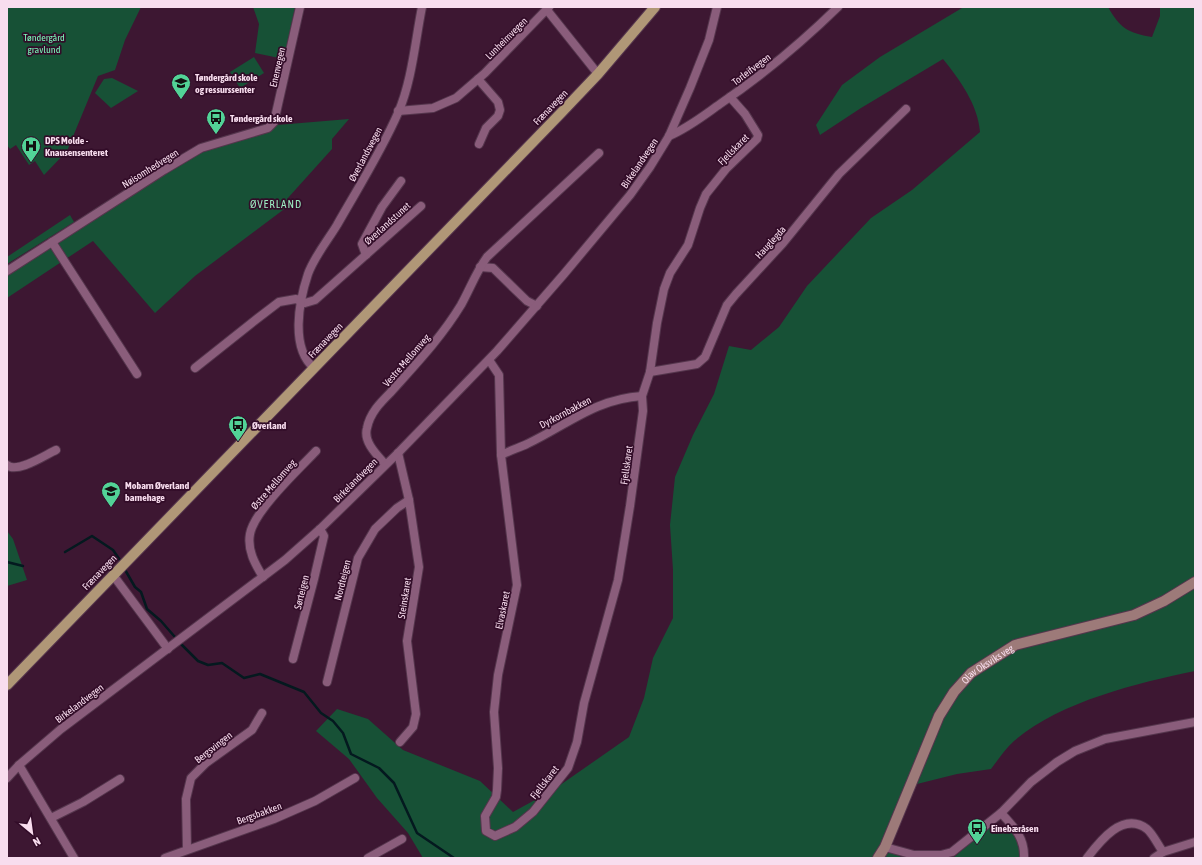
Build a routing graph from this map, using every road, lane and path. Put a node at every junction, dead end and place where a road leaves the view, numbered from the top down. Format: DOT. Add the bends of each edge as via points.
graph roads {
  1 [pos="300,7"];
  2 [pos="422,7"];
  3 [pos="655,7"];
  4 [pos="718,7"];
  5 [pos="838,7"];
  6 [pos="548,9"];
  7 [pos="598,74"];
  8 [pos="478,78"];
  9 [pos="730,98"];
  10 [pos="906,109"];
  11 [pos="398,111"];
  12 [pos="268,128"];
  13 [pos="669,136"];
  14 [pos="479,144"];
  15 [pos="599,153"];
  16 [pos="401,181"];
  17 [pos="421,206"];
  18 [pos="52,242"];
  19 [pos="366,255"];
  20 [pos="480,267"];
  21 [pos="7,271"];
  22 [pos="300,300"];
  23 [pos="537,306"];
  24 [pos="489,360"];
  25 [pos="196,368"];
  26 [pos="314,368"];
  27 [pos="650,372"];
  28 [pos="137,374"];
  29 [pos="642,396"];
  30 [pos="56,450"];
  31 [pos="316,451"];
  32 [pos="398,453"];
  33 [pos="501,455"];
  34 [pos="385,464"];
  35 [pos="7,465"];
  36 [pos="409,500"];
  37 [pos="320,529"];
  38 [pos="113,575"];
  39 [pos="263,577"];
  40 [pos="1195,582"];
  41 [pos="168,649"];
  42 [pos="293,659"];
  43 [pos="327,682"];
  44 [pos="7,685"];
  45 [pos="262,713"];
  46 [pos="1195,722"];
  47 [pos="400,742"];
  48 [pos="19,765"];
  49 [pos="7,778"];
  50 [pos="355,778"];
  51 [pos="120,779"];
  52 [pos="1000,814"];
  53 [pos="51,818"];
  54 [pos="495,836"];
  55 [pos="402,838"];
  56 [pos="1195,842"];
  57 [pos="885,846"];
  58 [pos="187,850"];
  59 [pos="1163,852"];
  60 [pos="74,858"];
  61 [pos="165,858"];
  62 [pos="368,858"];
  63 [pos="878,858"];
  64 [pos="1024,858"];
  65 [pos="1087,858"];
  66 [pos="1154,858"];
  1 -- 12 [label="street, Enenvegen" via="274,122"];
  2 -- 11 [label="street, Øverlandsvegen" via="406,87"];
  3 -- 7 [label="main road, Frænavegen"];
  4 -- 13 [label="street, Birkelandvegen" via="709,40"];
  5 -- 9 [label="street, Torleifvegen" via="800,43"];
  6 -- 7 [label="street, Lunheimvegen"];
  6 -- 8 [label="street, Lunheimvegen"];
  7 -- 26 [label="main road, Frænavegen"];
  8 -- 11 [label="street, Lunheimvegen" via="456,98 433,108"];
  8 -- 14 [label="street" via="500,106 499,113 486,128"];
  9 -- 13 [label="street, Torleifvegen" via="687,129"];
  9 -- 27 [label="street, Fjellskaret" via="746,114 757,131 757,139 726,169 706,194 688,245 670,273 664,289"];
  10 -- 27 [label="street, Hauglegda" via="839,174 783,243 727,305 705,357 697,364"];
  11 -- 22 [label="street, Øverlandsvegen" via="358,189 308,273"];
  12 -- 18 [label="street, Nøisomhedvegen" via="201,148"];
  13 -- 23 [label="street, Birkelandvegen" via="630,195"];
  15 -- 20 [label="street, Vestre Mellomveg"];
  16 -- 19 [label="street, Øverlandstunet" via="382,207 362,244"];
  17 -- 19 [label="street, Øverlandstunet"];
  18 -- 21 [label="street, Nøisomhedvegen"];
  18 -- 28 [label="street"];
  19 -- 22 [label="street, Øverlandstunet" via="315,300 305,303"];
  20 -- 23 [label="street" via="493,268 527,301"];
  20 -- 34 [label="street, Vestre Mellomveg" via="461,305 436,342 375,409 370,419 366,430 367,438"];
  22 -- 25 [label="street" via="285,300 273,306"];
  22 -- 26 [label="street, Øverlandsvegen" via="298,332 304,358"];
  23 -- 24 [label="street, Birkelandvegen"];
  24 -- 32 [label="street, Birkelandvegen"];
  24 -- 33 [label="street, Elvaskaret" via="499,375"];
  26 -- 38 [label="main road, Frænavegen"];
  27 -- 29 [label="street, Fjellskaret"];
  29 -- 33 [label="street, Dyrkornbakken" via="610,401"];
  29 -- 54 [label="street, Fjellskaret" via="642,419 618,580 586,696 577,742 568,768 533,812 515,827"];
  30 -- 35 [label="street" via="23,466 16,468"];
  31 -- 39 [label="street, Østre Mellomveg" via="258,517 250,533 250,550 254,564"];
  32 -- 34 [label="street, Birkelandvegen"];
  32 -- 36 [label="street, Steinskaret"];
  33 -- 54 [label="street, Elvaskaret" via="517,585 498,676 494,712 498,768 496,797 485,816 486,831"];
  34 -- 37 [label="street, Birkelandvegen"];
  36 -- 43 [label="street, Nordteigen" via="375,529 358,558"];
  36 -- 47 [label="street, Steinskaret" via="419,567 407,641 416,714 413,727"];
  37 -- 39 [label="street, Birkelandvegen"];
  37 -- 42 [label="street, Sørteigen" via="324,536"];
  38 -- 41 [label="street"];
  38 -- 44 [label="main road, Frænavegen"];
  39 -- 41 [label="street, Birkelandvegen"];
  40 -- 57 [label="street, Olav Oksviks veg" via="1134,615 1015,645 971,673 954,692 939,716"];
  41 -- 48 [label="street, Birkelandvegen" via="61,729"];
  45 -- 58 [label="street, Bergsvingen" via="252,730 206,763 191,778 186,798"];
  46 -- 52 [label="street" via="1105,739 1075,751 1031,782"];
  48 -- 49 [label="street, Birkelandvegen"];
  48 -- 53 [label="street"];
  50 -- 58 [label="street, Bergsbakken" via="315,801 274,820"];
  51 -- 53 [label="street"];
  52 -- 57 [label="street" via="952,852 941,856 914,855"];
  52 -- 64 [label="street" via="1020,837"];
  53 -- 60 [label="street"];
  55 -- 62 [label="street"];
  56 -- 59 [label="street"];
  57 -- 63 [label="street, Olav Oksviks veg"];
  58 -- 61 [label="street, Bergsbakken"];
  59 -- 65 [label="street" via="1147,829 1136,824 1114,829 1099,842"];
  59 -- 66 [label="street"];
}
